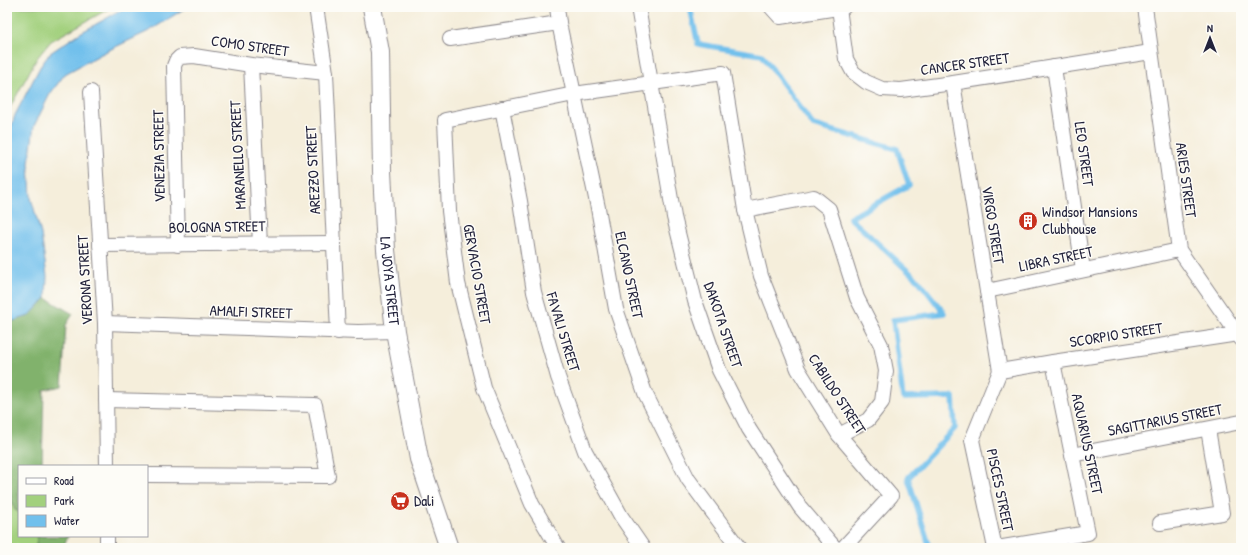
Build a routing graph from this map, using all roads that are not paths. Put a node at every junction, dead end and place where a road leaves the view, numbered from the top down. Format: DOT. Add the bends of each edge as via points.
graph roads {
  1 [pos="316,7"];
  2 [pos="372,7"];
  3 [pos="557,7"];
  4 [pos="638,7"];
  5 [pos="841,7"];
  6 [pos="1145,7"];
  7 [pos="775,12"];
  8 [pos="559,23"];
  9 [pos="450,39"];
  10 [pos="1151,52"];
  11 [pos="250,65"];
  12 [pos="174,66"];
  13 [pos="1054,67"];
  14 [pos="326,73"];
  15 [pos="651,84"];
  16 [pos="953,84"];
  17 [pos="91,92"];
  18 [pos="574,94"];
  19 [pos="502,108"];
  20 [pos="745,210"];
  21 [pos="334,243"];
  22 [pos="178,244"];
  23 [pos="260,244"];
  24 [pos="100,245"];
  25 [pos="1179,250"];
  26 [pos="1083,270"];
  27 [pos="987,291"];
  28 [pos="105,323"];
  29 [pos="395,331"];
  30 [pos="338,332"];
  31 [pos="1239,336"];
  32 [pos="1053,362"];
  33 [pos="1000,371"];
  34 [pos="106,400"];
  35 [pos="1241,422"];
  36 [pos="1208,430"];
  37 [pos="839,434"];
  38 [pos="1072,455"];
  39 [pos="107,465"];
  40 [pos="148,475"];
  41 [pos="1160,523"];
  42 [pos="1088,533"];
  43 [pos="107,537"];
  44 [pos="107,548"];
  45 [pos="449,548"];
  46 [pos="558,548"];
  47 [pos="643,548"];
  48 [pos="739,548"];
  49 [pos="835,548"];
  50 [pos="843,548"];
  51 [pos="996,548"];
  1 -- 14 [label="street, AREZZO STREET"];
  2 -- 29 [label="street, LA JOYA STREET" via="380,52 386,250"];
  3 -- 8 [label="street, ELCANO STREET"];
  4 -- 15 [label="street, DAKOTA STREET"];
  5 -- 7 [label="street"];
  5 -- 16 [label="street, CANCER STREET" via="846,59 853,72 866,82 882,88 901,90"];
  6 -- 10 [label="street, ARIES STREET"];
  8 -- 9 [label="street"];
  8 -- 18 [label="street, ELCANO STREET"];
  10 -- 13 [label="street, CANCER STREET"];
  10 -- 25 [label="street, ARIES STREET"];
  11 -- 12 [label="street, COMO STREET" via="186,56 180,57"];
  11 -- 14 [label="street, COMO STREET"];
  11 -- 23 [label="street, MARANELLO STREET"];
  12 -- 22 [label="street, VENEZIA STREET"];
  13 -- 16 [label="street, CANCER STREET"];
  13 -- 26 [label="street, LEO STREET"];
  14 -- 21 [label="street, AREZZO STREET"];
  15 -- 18 [label="street, GERVACIO STREET"];
  15 -- 20 [label="street, CABILDO STREET" via="723,73"];
  15 -- 49 [label="street, DAKOTA STREET" via="674,217 695,300 719,370 749,429 800,507"];
  16 -- 27 [label="street, VIRGO STREET"];
  17 -- 24 [label="street, VERONA STREET"];
  18 -- 19 [label="street, GERVACIO STREET"];
  18 -- 48 [label="street, ELCANO STREET" via="616,309 645,393 688,479"];
  19 -- 46 [label="street, GERVACIO STREET" via="445,120 450,219 458,283 484,388 532,504"];
  19 -- 47 [label="street, FAVALI STREET" via="534,292 558,377 586,452 621,516"];
  20 -- 37 [label="street, CABILDO STREET" via="761,276 798,369"];
  20 -- 37 [label="street" via="814,197 829,209 857,298 882,345 886,371 882,402 868,420"];
  21 -- 23 [label="street, BOLOGNA STREET"];
  21 -- 30 [label="street, AREZZO STREET"];
  22 -- 23 [label="street, BOLOGNA STREET"];
  22 -- 24 [label="street, BOLOGNA STREET"];
  24 -- 28 [label="street, VERONA STREET"];
  25 -- 26 [label="street, LIBRA STREET"];
  25 -- 31 [label="street, ARIES STREET"];
  26 -- 27 [label="street, LIBRA STREET"];
  27 -- 33 [label="street, VIRGO STREET"];
  28 -- 30 [label="street, AMALFI STREET"];
  28 -- 34 [label="street, VERONA STREET"];
  29 -- 30 [label="street, AMALFI STREET"];
  29 -- 45 [label="street, LA JOYA STREET" via="419,459"];
  31 -- 32 [label="street, SCORPIO STREET"];
  32 -- 33 [label="street, SCORPIO STREET"];
  32 -- 38 [label="street, AQUARIUS STREET"];
  33 -- 51 [label="street, PISCES STREET" via="972,440"];
  34 -- 39 [label="street, VERONA STREET"];
  34 -- 40 [label="street" via="315,405 328,476"];
  35 -- 36 [label="street, SAGITTARIUS STREET"];
  36 -- 38 [label="street, SAGITTARIUS STREET"];
  36 -- 41 [label="street" via="1222,513"];
  37 -- 50 [label="street, CABILDO STREET" via="891,496"];
  38 -- 42 [label="street, AQUARIUS STREET"];
  42 -- 51 [label="street, PISCES STREET"];
  43 -- 44 [label="street"];
}
